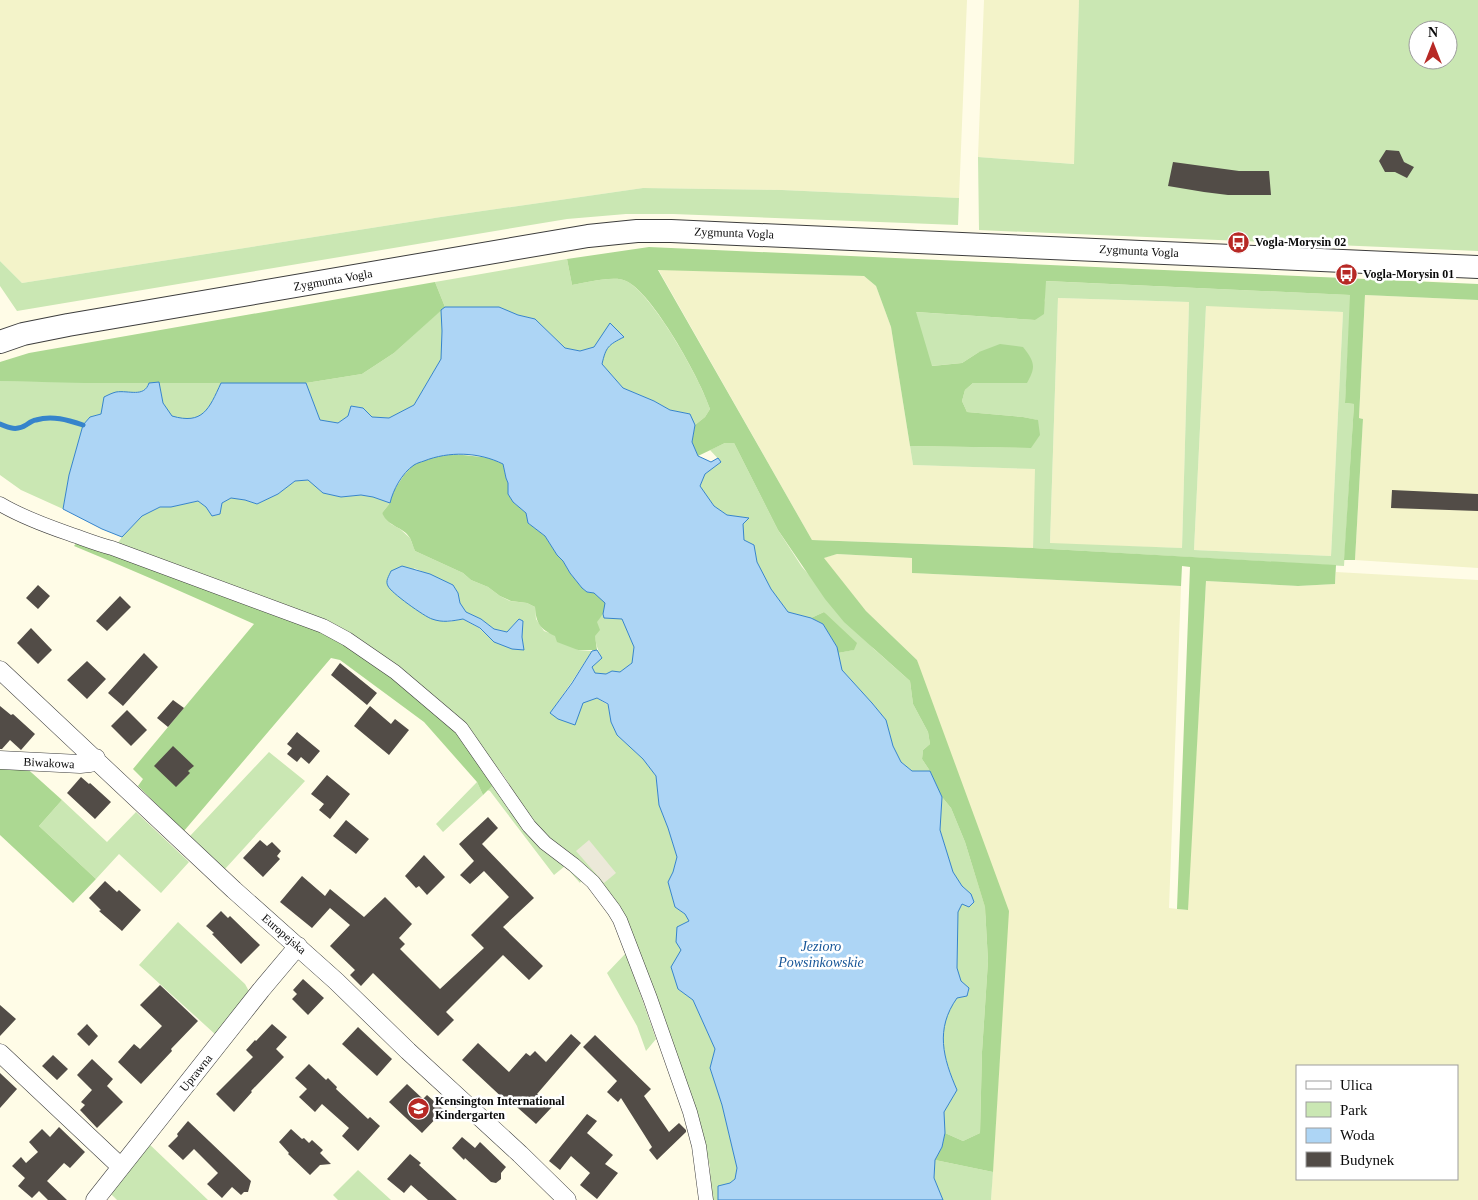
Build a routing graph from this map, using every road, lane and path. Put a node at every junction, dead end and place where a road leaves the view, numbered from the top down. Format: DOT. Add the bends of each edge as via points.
graph roads {
  1 [pos="1478,267"];
  2 [pos="0,342"];
  3 [pos="0,504"];
  4 [pos="0,670"];
  5 [pos="96,758"];
  6 [pos="0,760"];
  7 [pos="298,946"];
  8 [pos="0,1053"];
  9 [pos="120,1167"];
  10 [pos="95,1200"];
  11 [pos="567,1200"];
  12 [pos="706,1200"];
  1 -- 2 [label="street, Zygmunta Vogla" via="637,231 588,236 68,325"];
  3 -- 12 [label="street" via="38,523 323,626 395,672 461,728 529,826 588,877 620,920 690,1112 700,1146"];
  4 -- 5 [label="street, Europejska"];
  5 -- 6 [label="street, Biwakowa" via="90,763 80,764"];
  5 -- 7 [label="street, Europejska" via="234,890"];
  7 -- 9 [label="street, Uprawna"];
  7 -- 11 [label="street, Europejska"];
  8 -- 9 [label="street"];
  9 -- 10 [label="street, Uprawna"];
}
